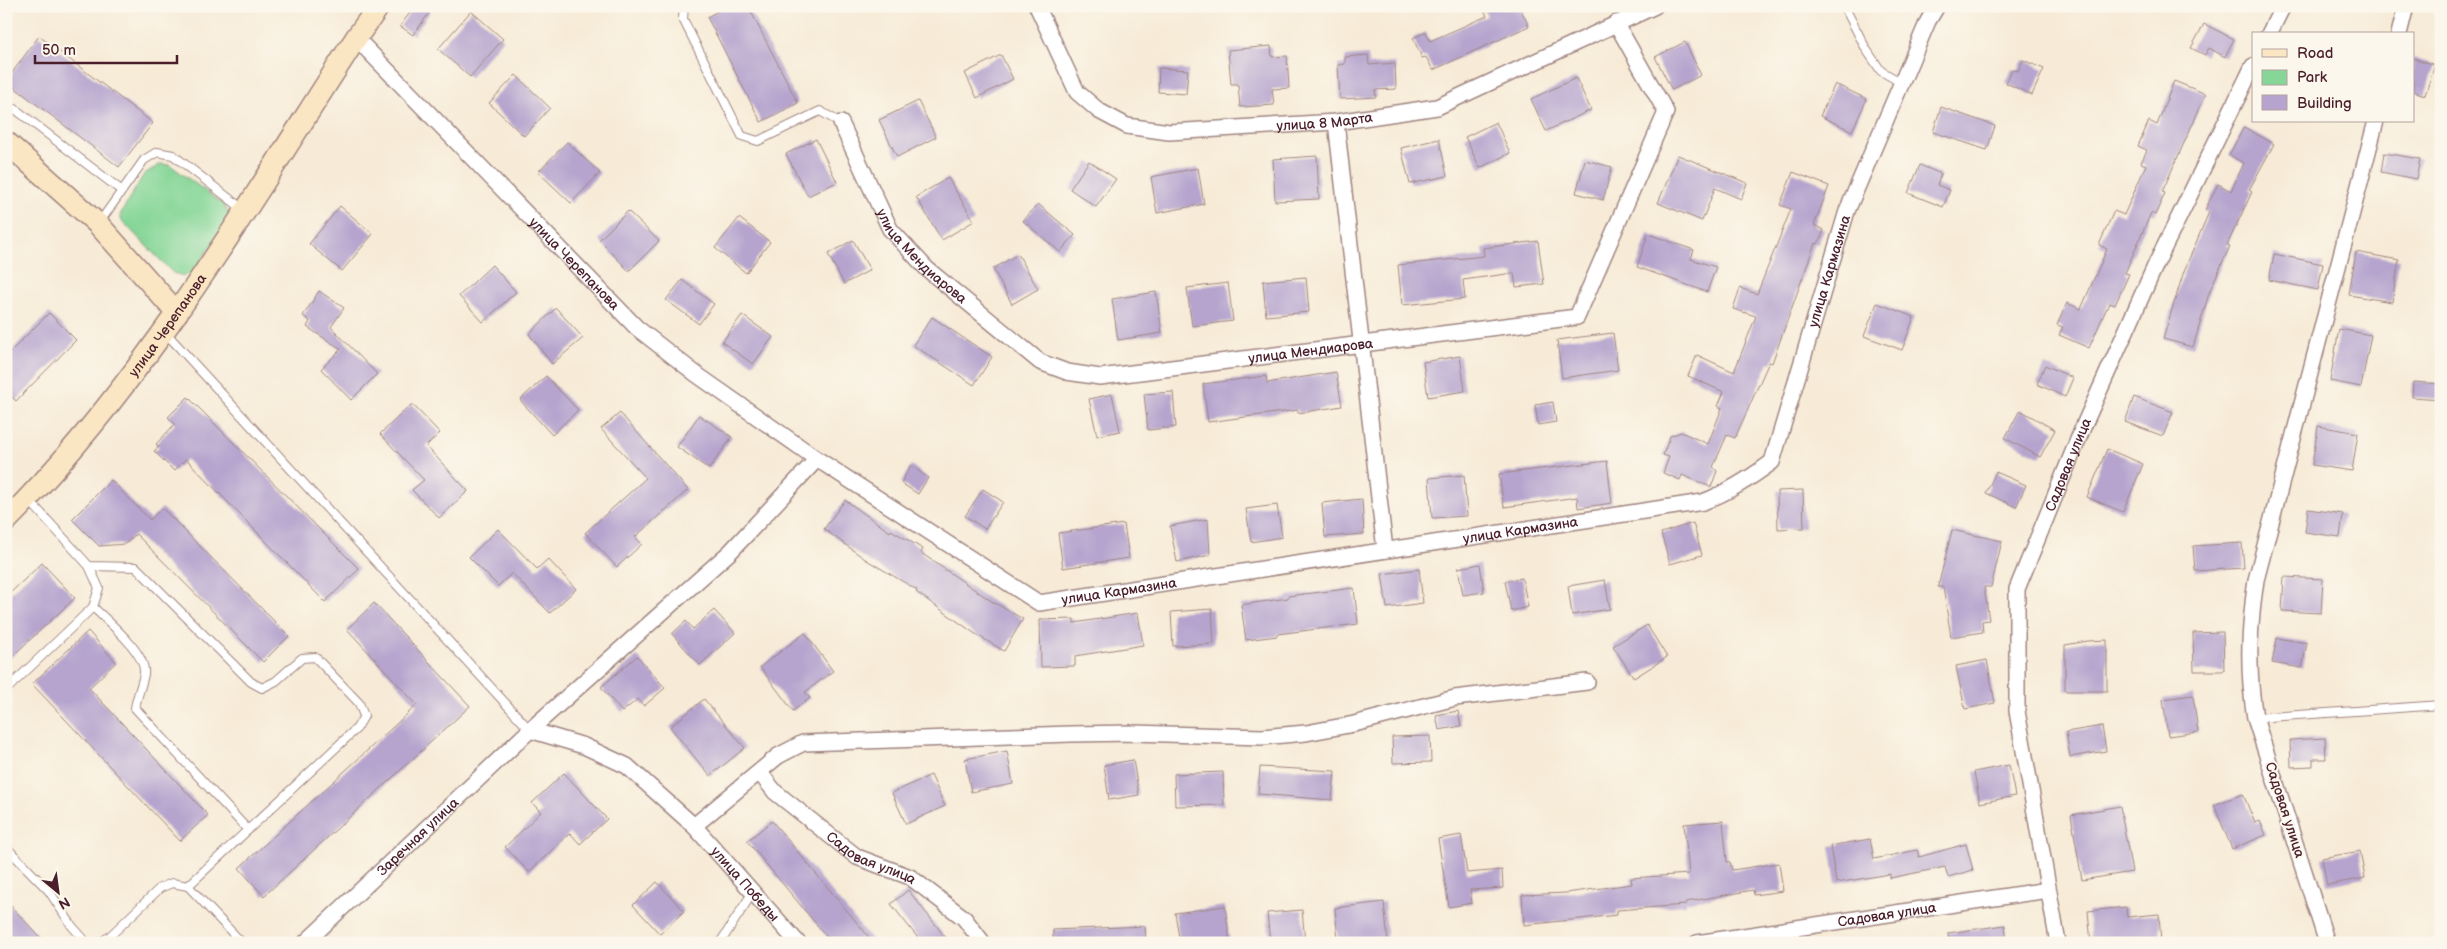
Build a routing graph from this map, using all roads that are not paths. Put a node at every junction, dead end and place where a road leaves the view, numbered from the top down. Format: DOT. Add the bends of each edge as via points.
graph roads {
  1 [pos="379,6"];
  2 [pos="684,6"];
  3 [pos="1037,6"];
  4 [pos="1655,6"];
  5 [pos="1844,6"];
  6 [pos="1937,6"];
  7 [pos="2283,6"];
  8 [pos="2406,6"];
  9 [pos="1616,23"];
  10 [pos="2270,32"];
  11 [pos="2400,32"];
  12 [pos="356,38"];
  13 [pos="2252,68"];
  14 [pos="1902,83"];
  15 [pos="14,109"];
  16 [pos="1336,122"];
  17 [pos="2376,122"];
  18 [pos="841,123"];
  19 [pos="6,142"];
  20 [pos="122,191"];
  21 [pos="244,210"];
  22 [pos="98,224"];
  23 [pos="177,313"];
  24 [pos="164,331"];
  25 [pos="1362,345"];
  26 [pos="817,459"];
  27 [pos="28,499"];
  28 [pos="6,521"];
  29 [pos="1385,550"];
  30 [pos="89,566"];
  31 [pos="93,607"];
  32 [pos="1586,682"];
  33 [pos="6,690"];
  34 [pos="2441,705"];
  35 [pos="2255,718"];
  36 [pos="530,730"];
  37 [pos="760,774"];
  38 [pos="694,826"];
  39 [pos="248,830"];
  40 [pos="6,847"];
  41 [pos="188,886"];
  42 [pos="2048,890"];
  43 [pos="753,892"];
  44 [pos="87,943"];
  45 [pos="99,943"];
  46 [pos="242,943"];
  47 [pos="305,943"];
  48 [pos="720,943"];
  49 [pos="798,943"];
  50 [pos="983,943"];
  51 [pos="1697,943"];
  52 [pos="2058,943"];
  53 [pos="2327,943"];
  1 -- 12 [label="main road, улица Черепанова"];
  2 -- 18 [label="lane" via="683,19 742,136 758,141 820,111"];
  3 -- 16 [label="street, улица 8 Марта" via="1077,92 1099,110 1127,126 1169,132"];
  4 -- 9 [label="street, улица 8 Марта"];
  5 -- 14 [label="lane" via="1881,70"];
  6 -- 14 [label="street, улица Кармазина"];
  7 -- 10 [label="street"];
  8 -- 11 [label="street"];
  9 -- 16 [label="street, улица 8 Марта" via="1437,107"];
  9 -- 25 [label="street, улица Мендиарова" via="1666,112 1577,317"];
  12 -- 21 [label="main road, улица Черепанова"];
  12 -- 26 [label="street, улица Черепанова" via="637,328"];
  13 -- 42 [label="street, Садовая улица" via="2156,264 2084,425 2017,589 2017,711"];
  14 -- 29 [label="street, улица Кармазина" via="1847,211 1772,462 1729,492 1702,502"];
  15 -- 20 [label="lane"];
  16 -- 25 [label="street"];
  17 -- 35 [label="street, Садовая улица" via="2256,580 2249,629 2249,680"];
  18 -- 25 [label="street, улица Мендиарова" via="890,229 927,269 1040,362 1067,372 1100,377"];
  19 -- 22 [label="main road"];
  20 -- 21 [label="lane" via="144,160 157,152 173,155"];
  20 -- 22 [label="lane"];
  21 -- 23 [label="main road, улица Черепанова"];
  22 -- 23 [label="main road"];
  23 -- 24 [label="main road, улица Черепанова"];
  24 -- 27 [label="main road, улица Черепанова" via="81,438"];
  24 -- 36 [label="lane"];
  25 -- 29 [label="street"];
  26 -- 29 [label="street, улица Кармазина" via="1039,602"];
  26 -- 36 [label="street, Заречная улица" via="730,552"];
  27 -- 28 [label="main road, улица Черепанова"];
  27 -- 30 [label="lane"];
  30 -- 31 [label="lane" via="99,588"];
  30 -- 39 [label="lane" via="136,567 251,682 262,688 276,681 302,658 315,657 360,703 364,716 357,728"];
  31 -- 33 [label="lane"];
  31 -- 39 [label="lane" via="141,656 144,672 135,708"];
  32 -- 37 [label="street" via="1455,698 1354,724 1262,737 1134,733 803,743 778,756"];
  34 -- 35 [label="lane"];
  35 -- 53 [label="street, Садовая улица"];
  36 -- 38 [label="street, улица Победы" via="584,746 627,766"];
  36 -- 47 [label="street, Заречная улица"];
  37 -- 38 [label="street"];
  37 -- 50 [label="street, Садовая улица" via="775,792 857,857 910,877 964,918"];
  38 -- 43 [label="street, улица Победы"];
  39 -- 41 [label="lane"];
  40 -- 44 [label="lane" via="49,891"];
  41 -- 45 [label="lane" via="172,883 160,888"];
  41 -- 46 [label="lane"];
  42 -- 51 [label="street, Садовая улица"];
  42 -- 52 [label="street, Садовая улица"];
  43 -- 48 [label="lane"];
  43 -- 49 [label="street, улица Победы"];
}
